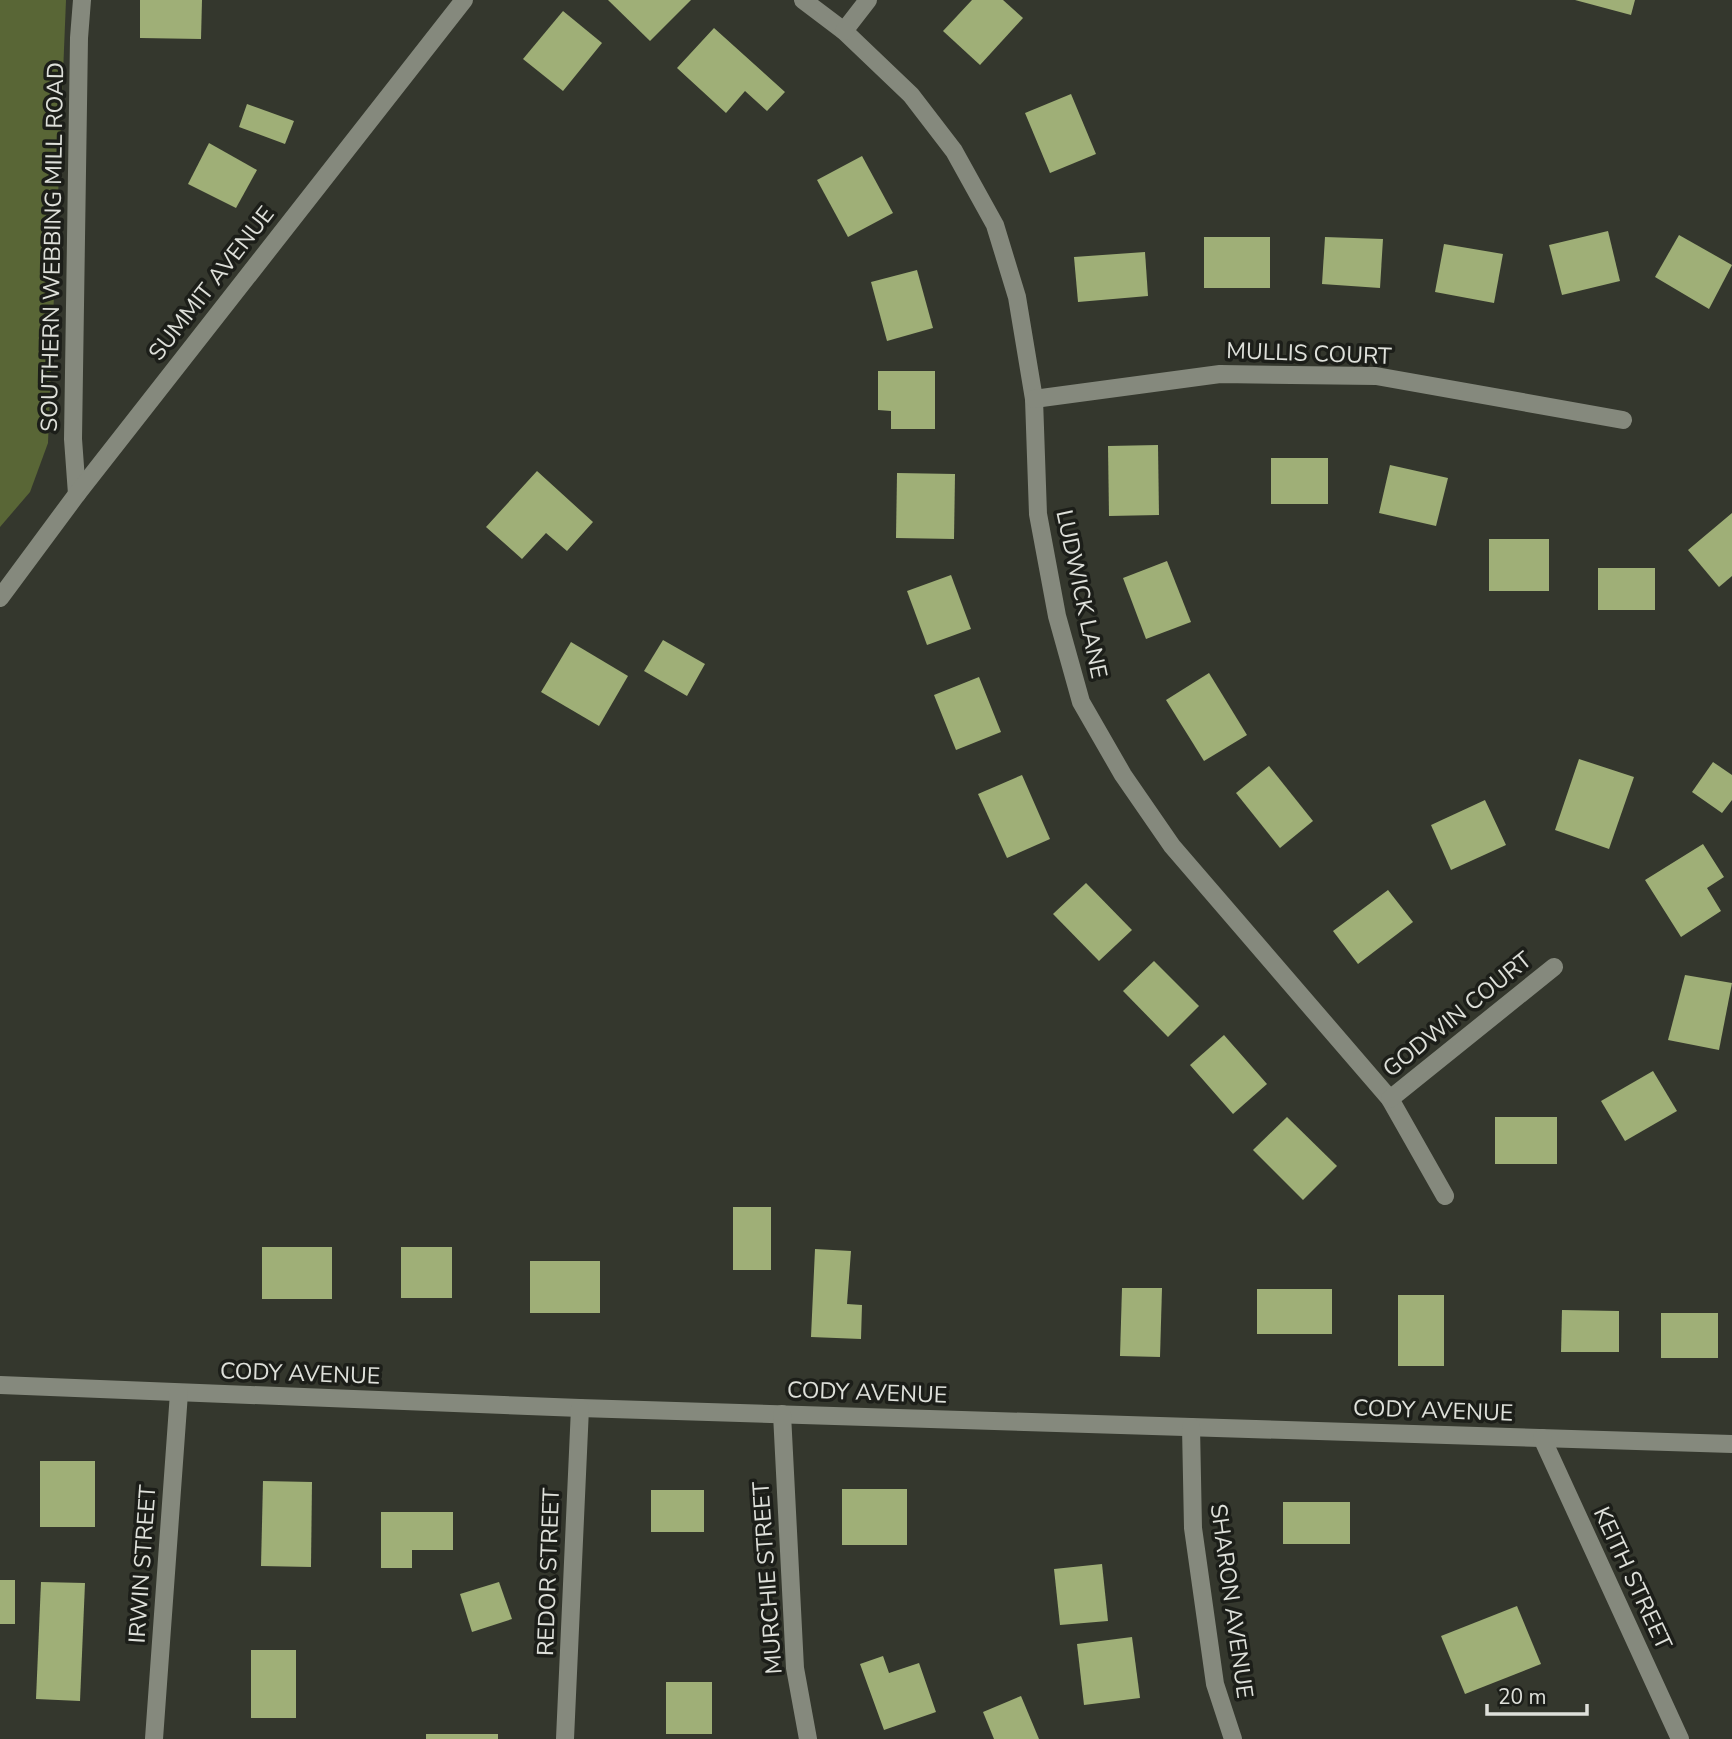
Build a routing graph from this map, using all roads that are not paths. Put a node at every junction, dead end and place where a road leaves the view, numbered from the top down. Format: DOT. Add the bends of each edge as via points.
graph roads {
  1 [pos="82,0"];
  2 [pos="464,0"];
  3 [pos="803,0"];
  4 [pos="868,0"];
  5 [pos="844,31"];
  6 [pos="1034,399"];
  7 [pos="1623,420"];
  8 [pos="76,494"];
  9 [pos="0,598"];
  10 [pos="1555,967"];
  11 [pos="1390,1099"];
  12 [pos="1445,1196"];
  13 [pos="0,1385"];
  14 [pos="179,1393"];
  15 [pos="580,1408"];
  16 [pos="782,1414"];
  17 [pos="1191,1427"];
  18 [pos="1542,1438"];
  19 [pos="1732,1444"];
  20 [pos="154,1739"];
  21 [pos="565,1739"];
  22 [pos="808,1739"];
  23 [pos="1233,1739"];
  24 [pos="1679,1739"];
  1 -- 8 [label="street, SOUTHERN WEBBING MILL ROAD" via="73,439"];
  2 -- 8 [label="street, SUMMIT AVENUE"];
  3 -- 5 [label="street, LUDWICK LANE"];
  4 -- 5 [label="street"];
  5 -- 6 [label="street, LUDWICK LANE" via="911,95 954,151 995,225 1017,297"];
  6 -- 7 [label="street, MULLIS COURT" via="1220,374 1376,376"];
  6 -- 11 [label="street, LUDWICK LANE" via="1038,514 1057,616 1081,702 1122,775 1172,846"];
  8 -- 9 [label="street, SUMMIT AVENUE"];
  10 -- 11 [label="street, GODWIN COURT"];
  11 -- 12 [label="street, LUDWICK LANE"];
  13 -- 14 [label="street, CODY AVENUE"];
  14 -- 15 [label="street, CODY AVENUE"];
  14 -- 20 [label="street, IRWIN STREET"];
  15 -- 16 [label="street, CODY AVENUE"];
  15 -- 21 [label="street, REDOR STREET"];
  16 -- 17 [label="street, CODY AVENUE"];
  16 -- 22 [label="street, MURCHIE STREET" via="795,1668"];
  17 -- 18 [label="street, CODY AVENUE"];
  17 -- 23 [label="street, SHARON AVENUE" via="1193,1528 1215,1684"];
  18 -- 19 [label="street, CODY AVENUE"];
  18 -- 24 [label="street, KEITH STREET"];
}
